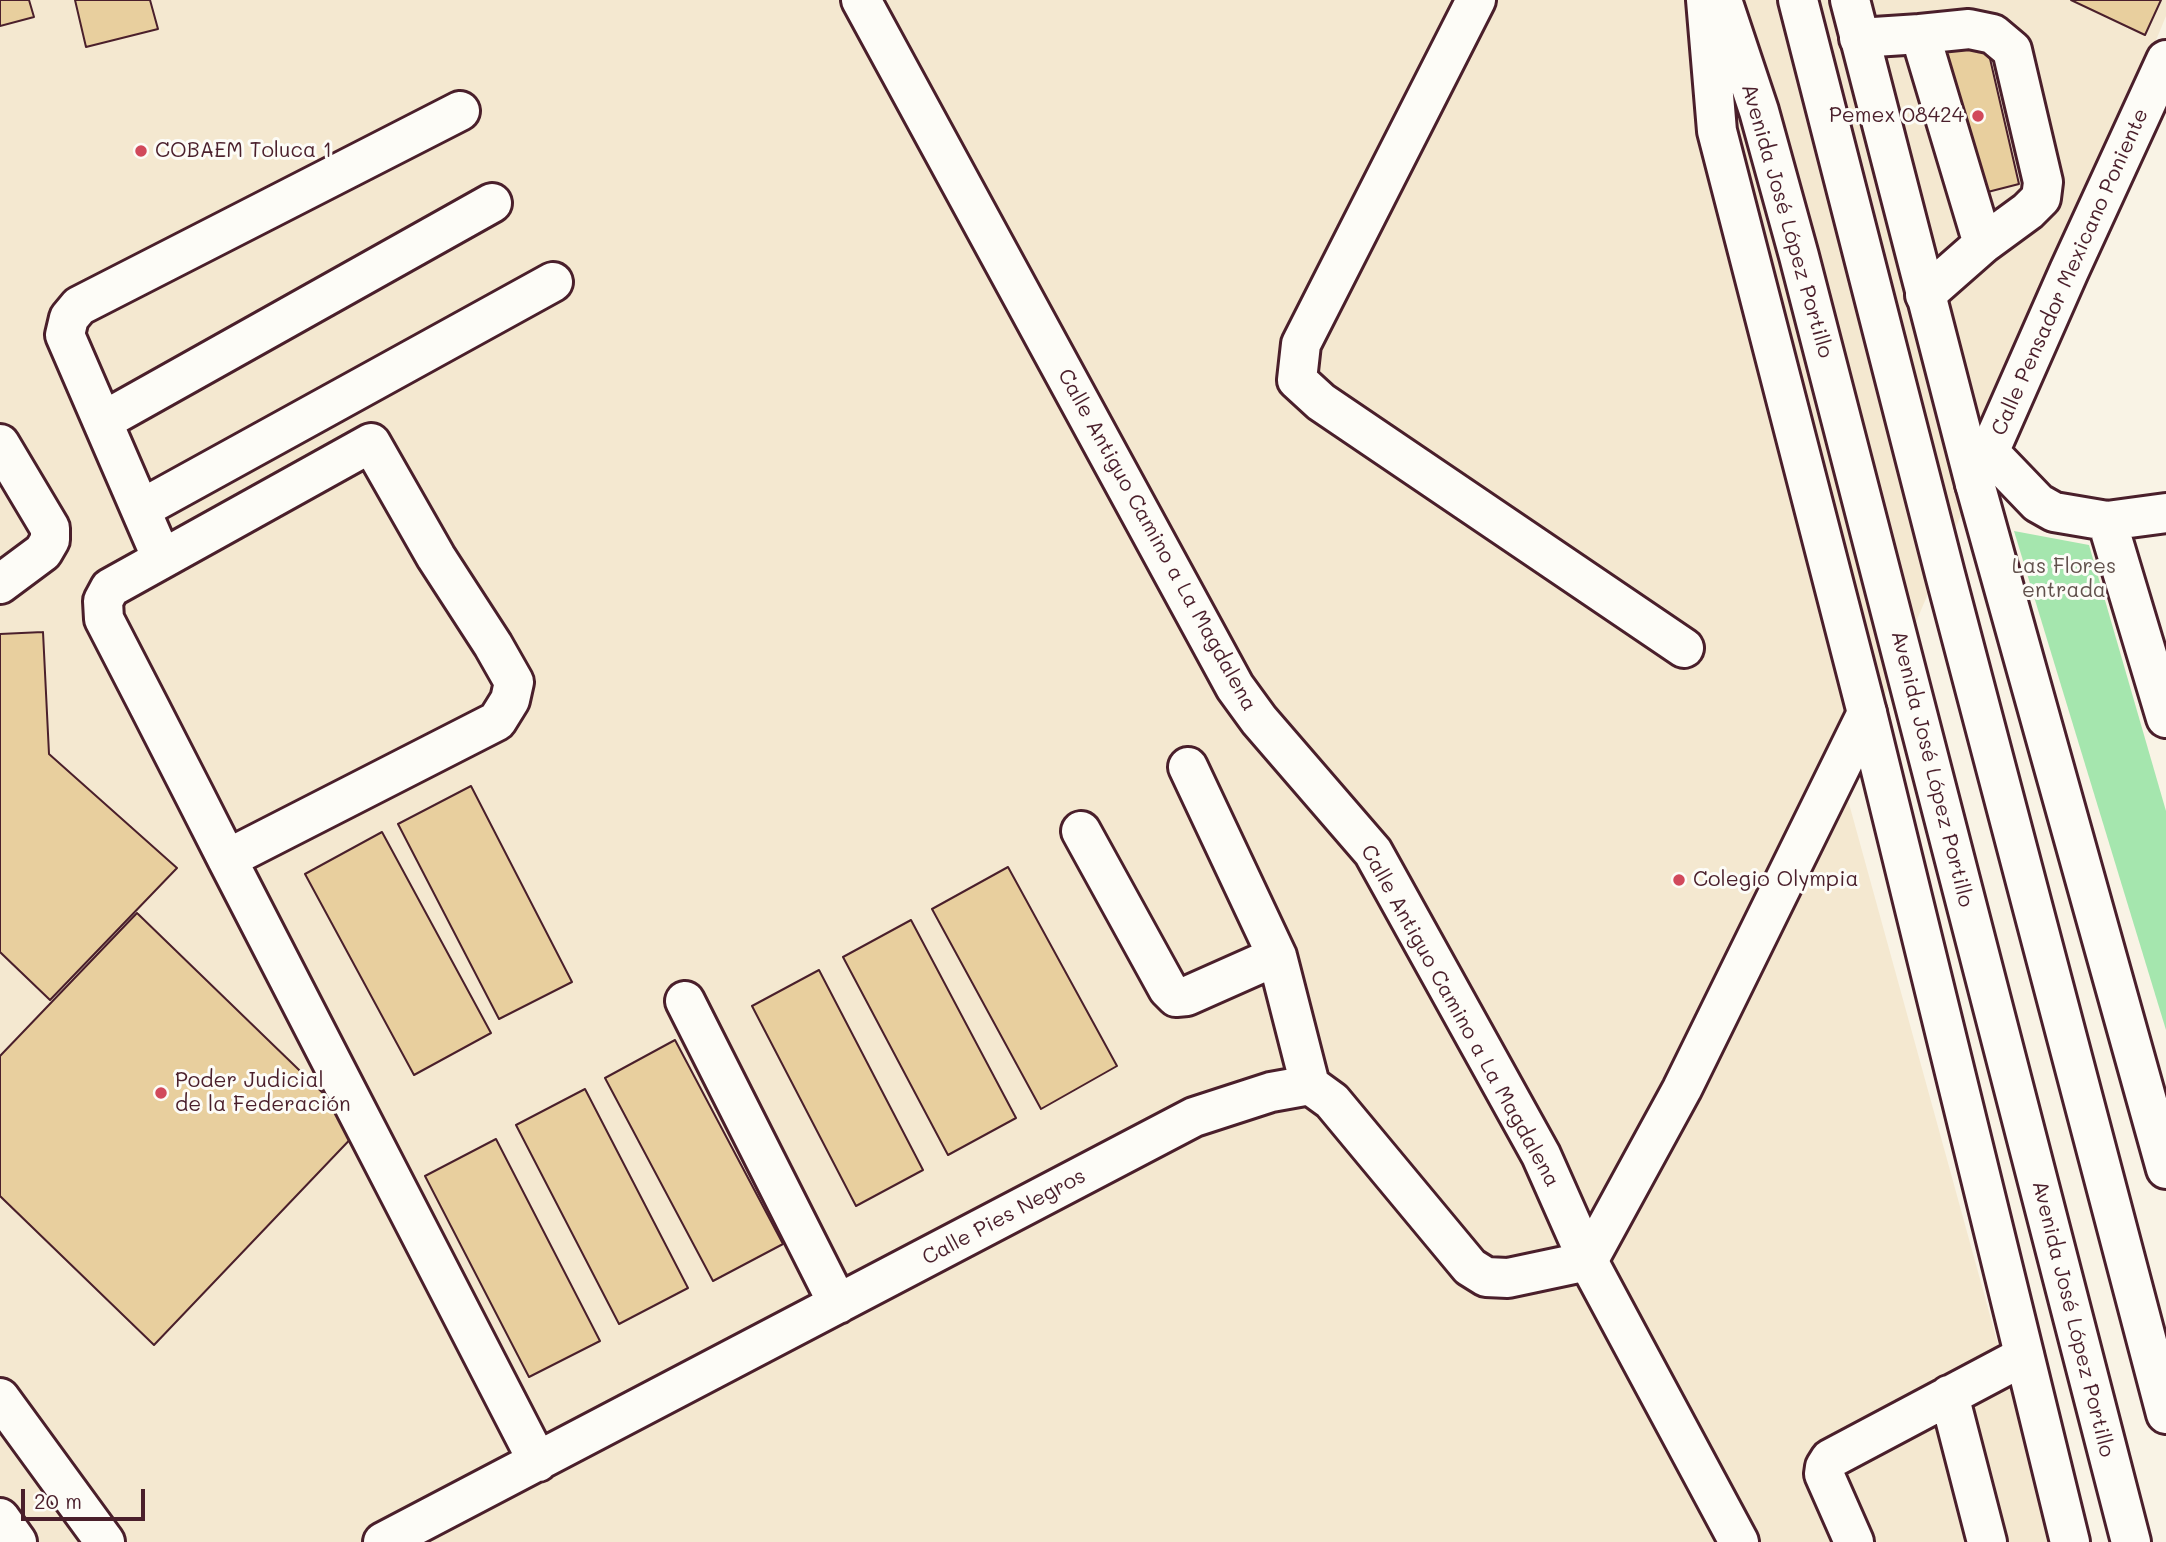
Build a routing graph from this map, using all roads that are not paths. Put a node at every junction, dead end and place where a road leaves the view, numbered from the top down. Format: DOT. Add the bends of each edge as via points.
graph roads {
  1 [pos="861,0"];
  2 [pos="1476,0"];
  3 [pos="1706,0"];
  4 [pos="1722,0"];
  5 [pos="1798,0"];
  6 [pos="1850,0"];
  7 [pos="1920,34"];
  8 [pos="1859,38"];
  9 [pos="2166,60"];
  10 [pos="460,111"];
  11 [pos="492,203"];
  12 [pos="1983,244"];
  13 [pos="553,282"];
  14 [pos="1925,295"];
  15 [pos="103,421"];
  16 [pos="0,444"];
  17 [pos="1982,468"];
  18 [pos="141,509"];
  19 [pos="2166,513"];
  20 [pos="2107,521"];
  21 [pos="162,559"];
  22 [pos="0,584"];
  23 [pos="1684,648"];
  24 [pos="1867,713"];
  25 [pos="2166,718"];
  26 [pos="1188,767"];
  27 [pos="1081,831"];
  28 [pos="227,859"];
  29 [pos="1277,956"];
  30 [pos="685,1001"];
  31 [pos="1310,1085"];
  32 [pos="2166,1169"];
  33 [pos="1588,1261"];
  34 [pos="838,1304"];
  35 [pos="2024,1356"];
  36 [pos="1949,1395"];
  37 [pos="0,1398"];
  38 [pos="2166,1414"];
  39 [pos="538,1462"];
  40 [pos="0,1518"];
  41 [pos="1731,1536"];
  42 [pos="400,1538"];
  43 [pos="17,1542"];
  44 [pos="105,1542"];
  45 [pos="1854,1542"];
  46 [pos="1987,1542"];
  47 [pos="2070,1542"];
  48 [pos="2131,1542"];
  1 -- 33 [label="main road, Calle Antiguo Camino a La Magdalena" via="1235,687 1373,852 1541,1155"];
  2 -- 23 [label="main road" via="1301,344 1297,380 1321,402"];
  3 -- 24 [label="main road" via="1717,131"];
  4 -- 48 [label="main road, Avenida José López Portillo" via="1799,256"];
  5 -- 38 [label="main road"];
  6 -- 8 [label="main road"];
  7 -- 8 [label="main road"];
  7 -- 12 [label="main road"];
  7 -- 12 [label="main road" via="1969,29 1993,34 2012,50 2043,182 2041,198"];
  8 -- 14 [label="main road"];
  9 -- 17 [label="main road, Calle Pensador Mexicano Poniente"];
  10 -- 15 [label="main road" via="79,306 69,318 65,335"];
  11 -- 15 [label="main road"];
  12 -- 14 [label="main road"];
  13 -- 18 [label="main road"];
  14 -- 17 [label="main road"];
  15 -- 18 [label="main road"];
  16 -- 22 [label="main road" via="50,528 43,552"];
  17 -- 20 [label="main road" via="2054,512"];
  17 -- 32 [label="main road"];
  18 -- 21 [label="main road"];
  19 -- 20 [label="main road"];
  20 -- 25 [label="main road"];
  21 -- 28 [label="main road" via="110,588 103,601 104,619"];
  21 -- 28 [label="main road" via="371,443 514,682 510,700 497,721"];
  24 -- 33 [label="main road" via="1682,1088"];
  24 -- 35 [label="main road"];
  26 -- 29 [label="main road"];
  27 -- 29 [label="main road" via="1176,997"];
  28 -- 39 [label="main road"];
  29 -- 31 [label="main road"];
  30 -- 34 [label="main road"];
  31 -- 33 [label="main road" via="1332,1101 1470,1267 1486,1277 1508,1278"];
  31 -- 34 [label="main road, Calle Pies Negros" via="1271,1092 1194,1117"];
  33 -- 41 [label="main road, Calle Antiguo Camino a La Magdalena"];
  34 -- 39 [label="main road, Calle Pies Negros"];
  35 -- 36 [label="main road"];
  35 -- 47 [label="main road"];
  36 -- 45 [label="main road" via="1830,1459 1824,1474"];
  36 -- 46 [label="main road"];
  37 -- 44 [label="main road"];
  39 -- 42 [label="main road, Calle Pies Negros"];
  40 -- 43 [label="main road"];
}
